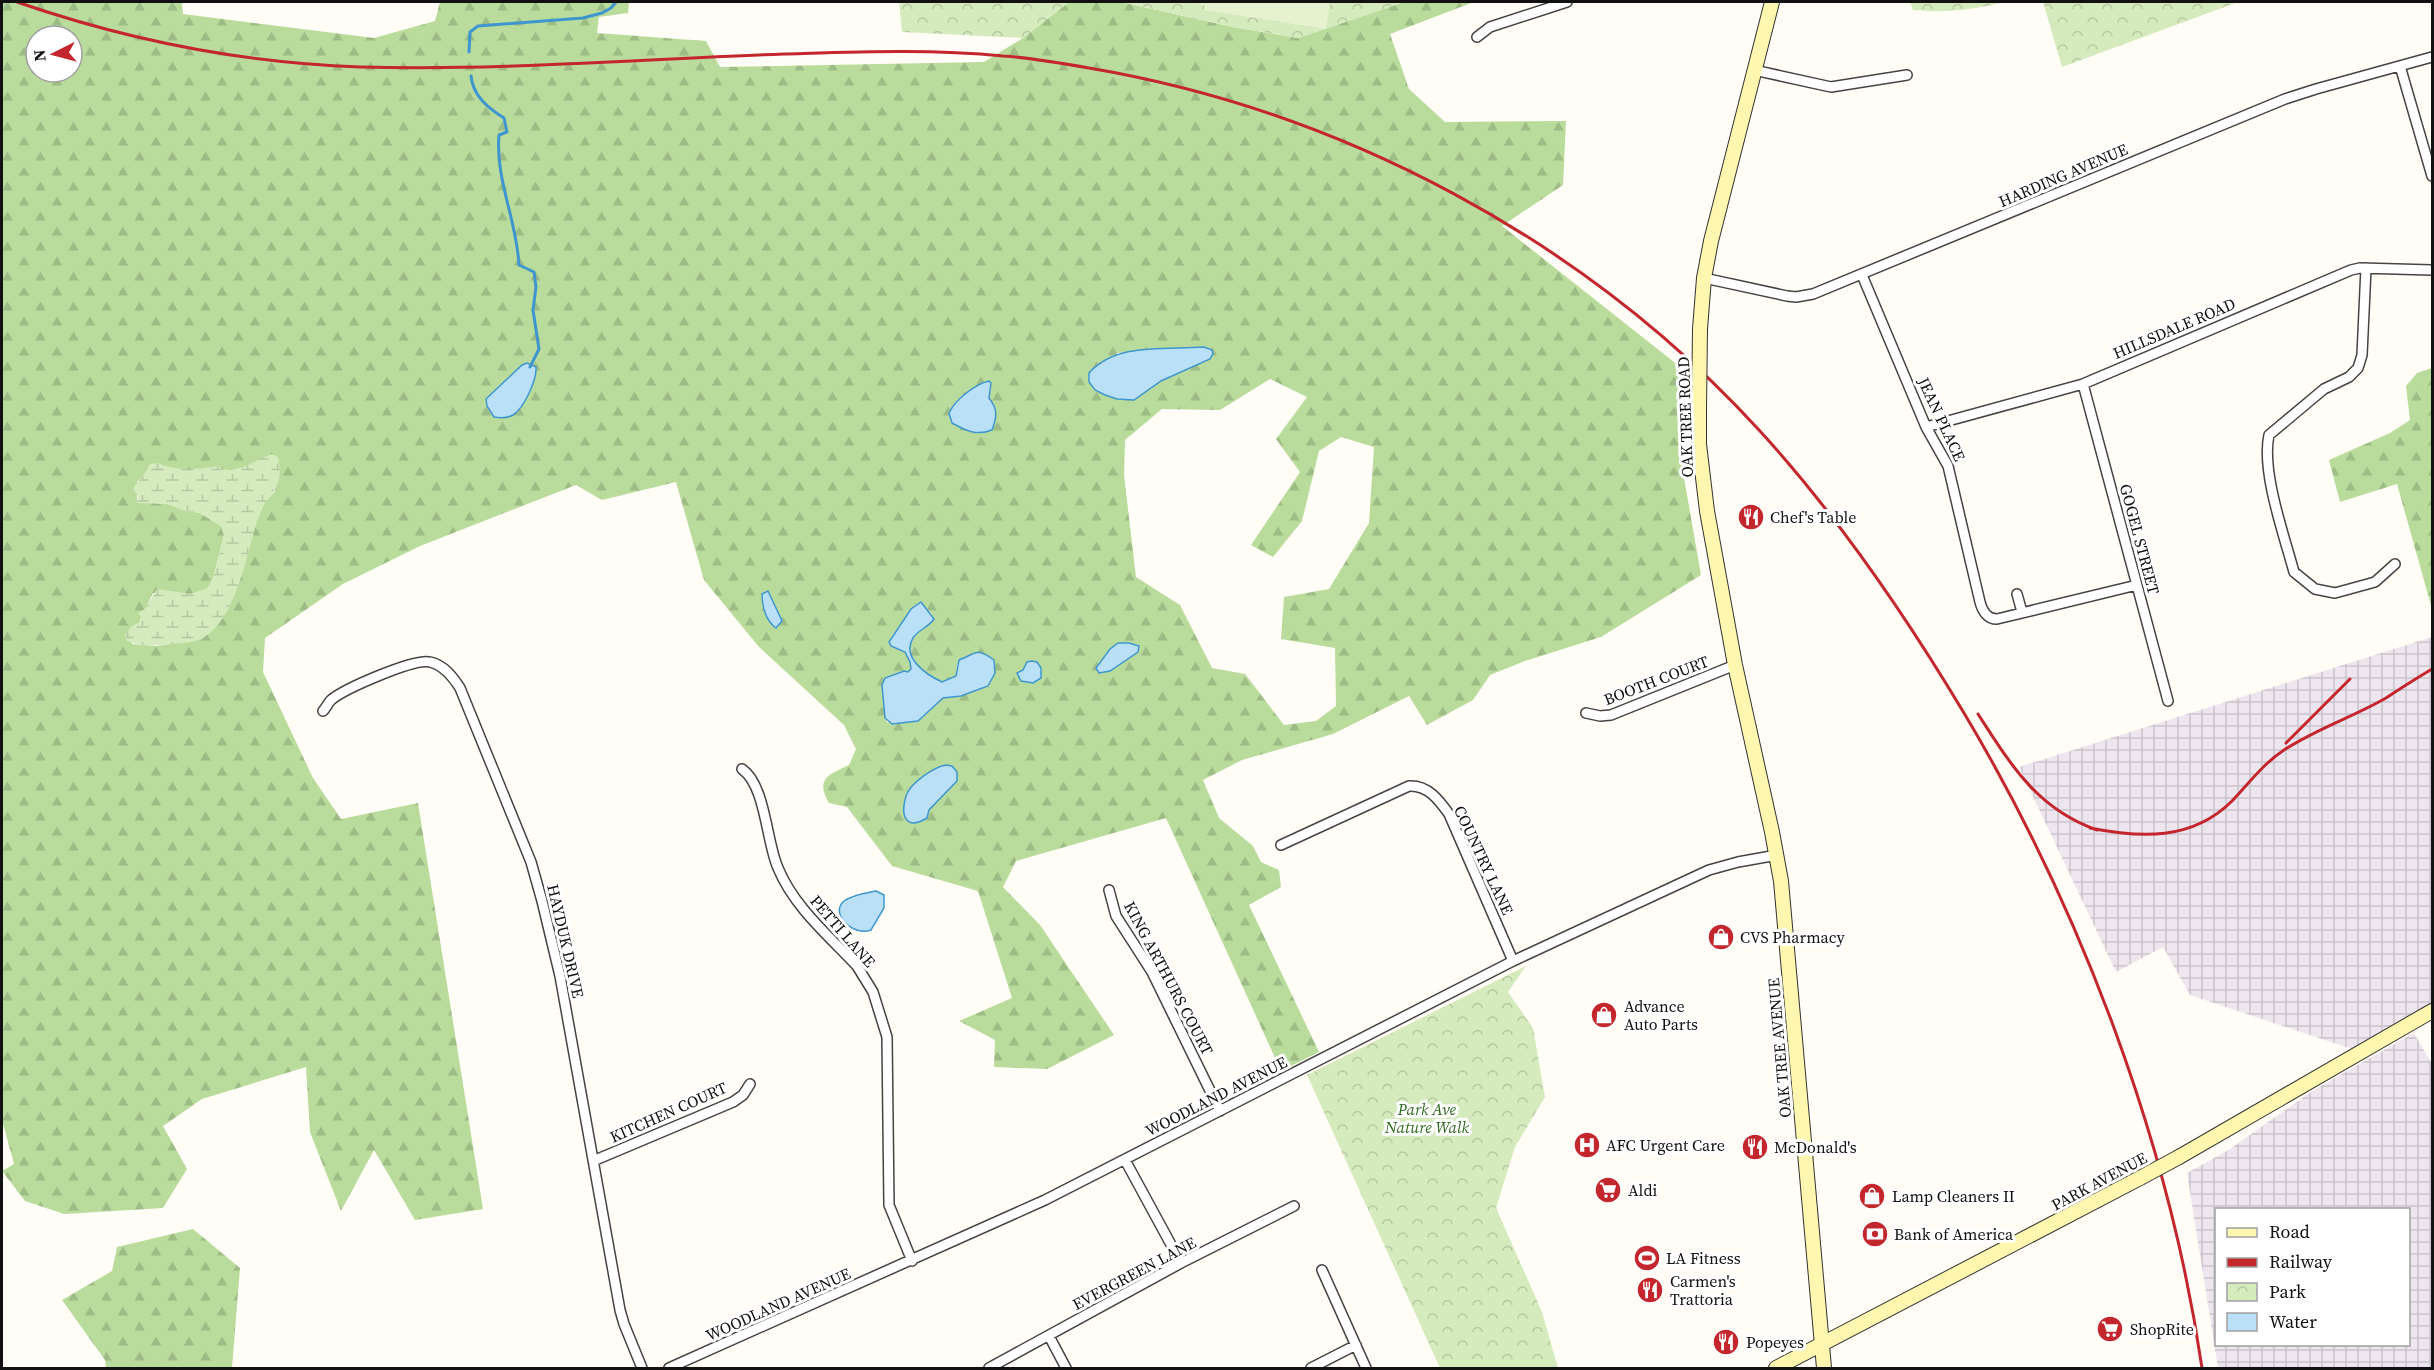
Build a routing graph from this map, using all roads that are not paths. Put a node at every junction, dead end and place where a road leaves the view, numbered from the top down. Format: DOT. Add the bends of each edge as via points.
graph roads {
  1 [pos="1567,2"];
  2 [pos="1772,2"];
  3 [pos="1477,37"];
  4 [pos="2433,57"];
  5 [pos="2400,66"];
  6 [pos="1754,70"];
  7 [pos="1907,75"];
  8 [pos="2433,176"];
  9 [pos="2366,268"];
  10 [pos="2433,270"];
  11 [pos="1862,275"];
  12 [pos="1704,278"];
  13 [pos="2083,384"];
  14 [pos="1926,427"];
  15 [pos="2395,564"];
  16 [pos="2136,585"];
  17 [pos="2017,594"];
  18 [pos="2022,612"];
  19 [pos="1735,665"];
  20 [pos="2168,701"];
  21 [pos="323,711"];
  22 [pos="1586,713"];
  23 [pos="742,769"];
  24 [pos="1772,832"];
  25 [pos="1281,845"];
  26 [pos="1777,855"];
  27 [pos="1109,890"];
  28 [pos="1514,961"];
  29 [pos="2433,1011"];
  30 [pos="750,1084"];
  31 [pos="1220,1111"];
  32 [pos="1125,1160"];
  33 [pos="593,1161"];
  34 [pos="1294,1206"];
  35 [pos="912,1261"];
  36 [pos="1181,1263"];
  37 [pos="1322,1270"];
  38 [pos="1049,1336"];
  39 [pos="1356,1345"];
  40 [pos="1822,1345"];
  41 [pos="642,1368"];
  42 [pos="669,1368"];
  43 [pos="989,1368"];
  44 [pos="1066,1368"];
  45 [pos="1311,1368"];
  46 [pos="1366,1368"];
  47 [pos="1776,1368"];
  48 [pos="1824,1368"];
  1 -- 3 [label="street" via="1490,27"];
  2 -- 6 [label="main road, OAK TREE ROAD"];
  4 -- 5 [label="street, HARDING AVENUE"];
  5 -- 8 [label="street"];
  5 -- 11 [label="street, HARDING AVENUE" via="2285,99"];
  6 -- 7 [label="street" via="1831,87"];
  6 -- 12 [label="main road, OAK TREE ROAD"];
  9 -- 10 [label="street, HILLSDALE ROAD"];
  9 -- 13 [label="street, HILLSDALE ROAD" via="2331,277"];
  9 -- 15 [label="street" via="2358,368 2324,389 2269,435 2268,469 2294,572 2303,581 2315,589 2335,593 2375,582"];
  11 -- 12 [label="street, HARDING AVENUE" via="1796,297"];
  11 -- 14 [label="street, JEAN PLACE"];
  12 -- 19 [label="main road, OAK TREE ROAD, bridge" via="1699,444"];
  13 -- 14 [label="street, HILLSDALE ROAD"];
  13 -- 16 [label="street, GOGEL STREET"];
  14 -- 18 [label="street, JEAN PLACE" via="1951,474 1981,606 1993,619"];
  16 -- 18 [label="street"];
  16 -- 20 [label="street, GOGEL STREET"];
  17 -- 18 [label="street"];
  19 -- 22 [label="street, BOOTH COURT" via="1611,715"];
  19 -- 24 [label="main road, OAK TREE ROAD"];
  21 -- 33 [label="street, HAYDUK DRIVE" via="343,692 415,662 435,664 454,678 531,862 560,976"];
  23 -- 35 [label="street, PETTI LANE" via="754,781 776,865 789,891 857,966 880,1009 888,1051 889,1205"];
  24 -- 26 [label="main road, OAK TREE AVENUE"];
  25 -- 28 [label="street, COUNTRY LANE" via="1409,786 1425,789 1449,814"];
  26 -- 28 [label="street, WOODLAND AVENUE" via="1709,870"];
  26 -- 40 [label="main road, OAK TREE AVENUE"];
  27 -- 31 [label="street, KING ARTHURS COURT" via="1116,916 1152,972"];
  28 -- 31 [label="street, WOODLAND AVENUE"];
  29 -- 40 [label="main road, PARK AVENUE, bridge" via="2179,1157"];
  30 -- 33 [label="street, KITCHEN COURT" via="733,1102"];
  31 -- 32 [label="street, WOODLAND AVENUE"];
  32 -- 35 [label="street, WOODLAND AVENUE"];
  32 -- 36 [label="street"];
  33 -- 41 [label="street, HAYDUK DRIVE" via="620,1310"];
  34 -- 36 [label="street, EVERGREEN LANE"];
  35 -- 42 [label="street, WOODLAND AVENUE"];
  36 -- 38 [label="street, EVERGREEN LANE"];
  37 -- 39 [label="street"];
  38 -- 43 [label="street, EVERGREEN LANE"];
  38 -- 44 [label="street"];
  39 -- 45 [label="street"];
  39 -- 46 [label="street"];
  40 -- 47 [label="main road, PARK AVENUE"];
  40 -- 48 [label="main road, OAK TREE AVENUE"];
}
